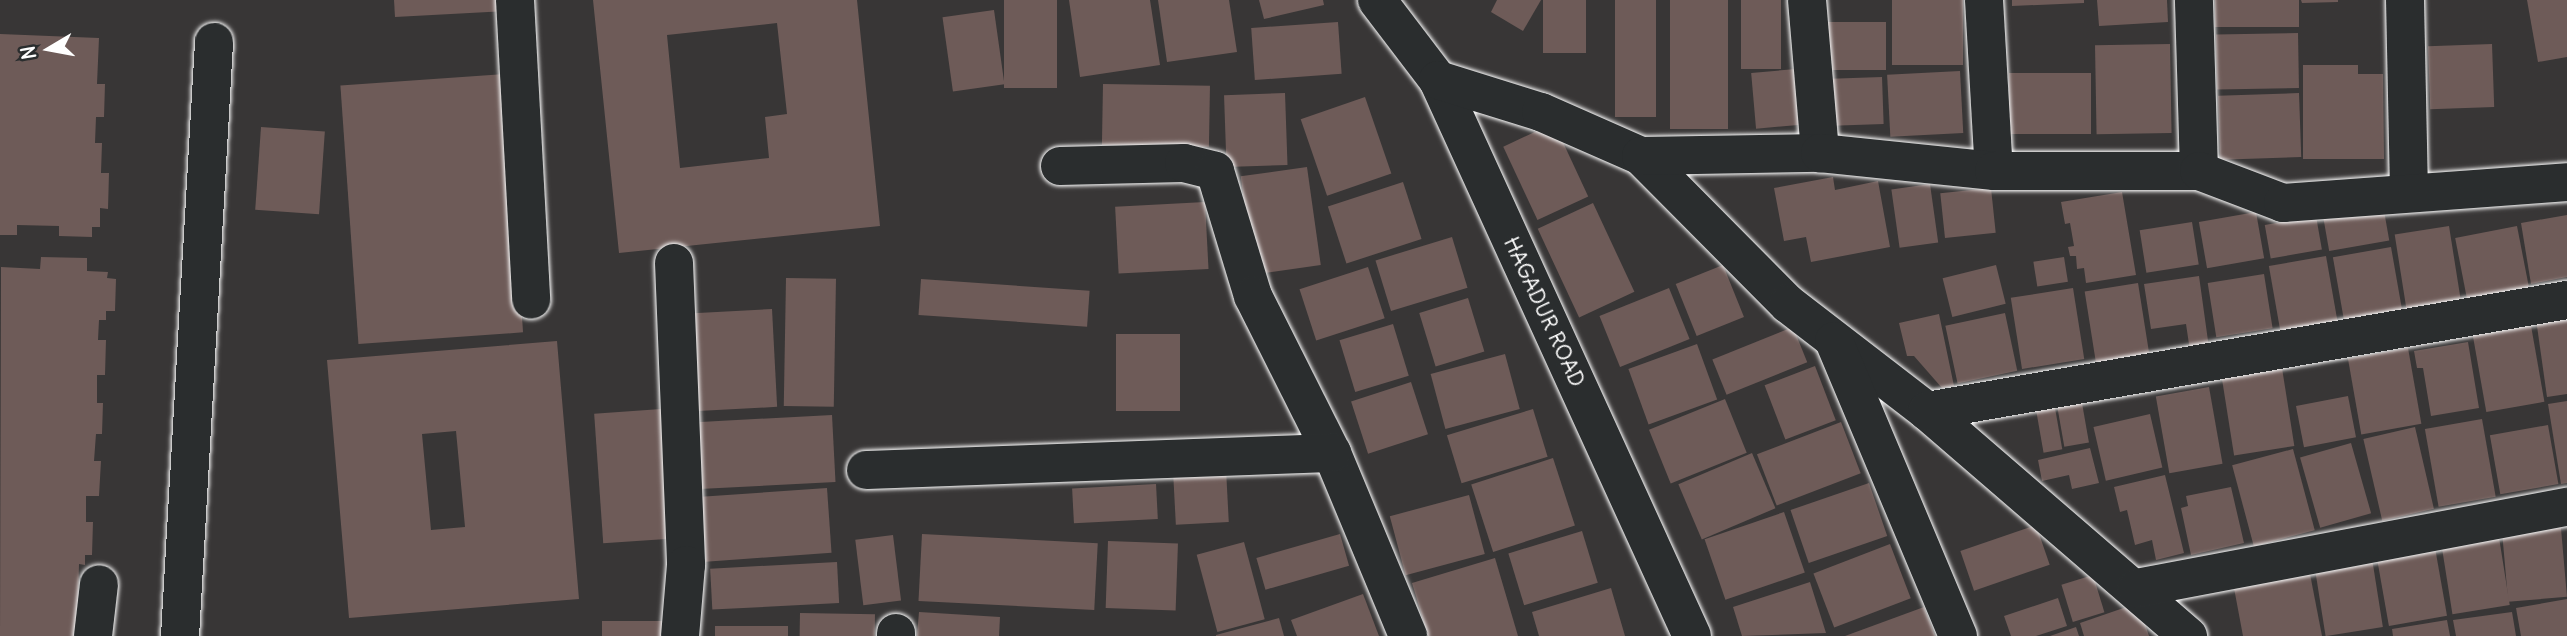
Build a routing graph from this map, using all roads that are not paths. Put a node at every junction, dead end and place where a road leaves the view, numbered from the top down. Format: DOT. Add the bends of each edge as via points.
graph roads {
  1 [pos="515,0"];
  2 [pos="1377,0"];
  3 [pos="1807,0"];
  4 [pos="1984,0"];
  5 [pos="2194,0"];
  6 [pos="2405,0"];
  7 [pos="214,42"];
  8 [pos="1438,80"];
  9 [pos="1820,153"];
  10 [pos="1641,156"];
  11 [pos="1060,166"];
  12 [pos="1994,171"];
  13 [pos="2199,171"];
  14 [pos="2567,182"];
  15 [pos="2409,193"];
  16 [pos="674,263"];
  17 [pos="531,300"];
  18 [pos="2567,300"];
  19 [pos="1833,341"];
  20 [pos="1927,411"];
  21 [pos="1332,453"];
  22 [pos="866,470"];
  23 [pos="2567,507"];
  24 [pos="99,584"];
  25 [pos="2137,588"];
  26 [pos="93,636"];
  27 [pos="180,636"];
  28 [pos="680,636"];
  29 [pos="1408,636"];
  30 [pos="1692,636"];
  31 [pos="1958,636"];
  32 [pos="2188,636"];
  1 -- 17 [label="street"];
  2 -- 8 [label="street, HAGADUR ROAD"];
  3 -- 9 [label="street"];
  4 -- 12 [label="street"];
  5 -- 13 [label="street"];
  6 -- 15 [label="street"];
  7 -- 27 [label="street"];
  8 -- 10 [label="street" via="1541,111"];
  8 -- 30 [label="street, HAGADUR ROAD"];
  9 -- 10 [label="street"];
  9 -- 12 [label="street"];
  10 -- 19 [label="street" via="1788,304"];
  11 -- 21 [label="street" via="1184,163 1215,170 1252,296"];
  12 -- 13 [label="street"];
  13 -- 15 [label="street" via="2283,203"];
  14 -- 15 [label="street"];
  16 -- 28 [label="street" via="686,565"];
  18 -- 20 [label="street"];
  19 -- 20 [label="street"];
  19 -- 31 [label="street"];
  20 -- 25 [label="street"];
  21 -- 22 [label="street"];
  21 -- 29 [label="street"];
  23 -- 25 [label="street"];
  24 -- 26 [label="street"];
  25 -- 32 [label="street"];
}
